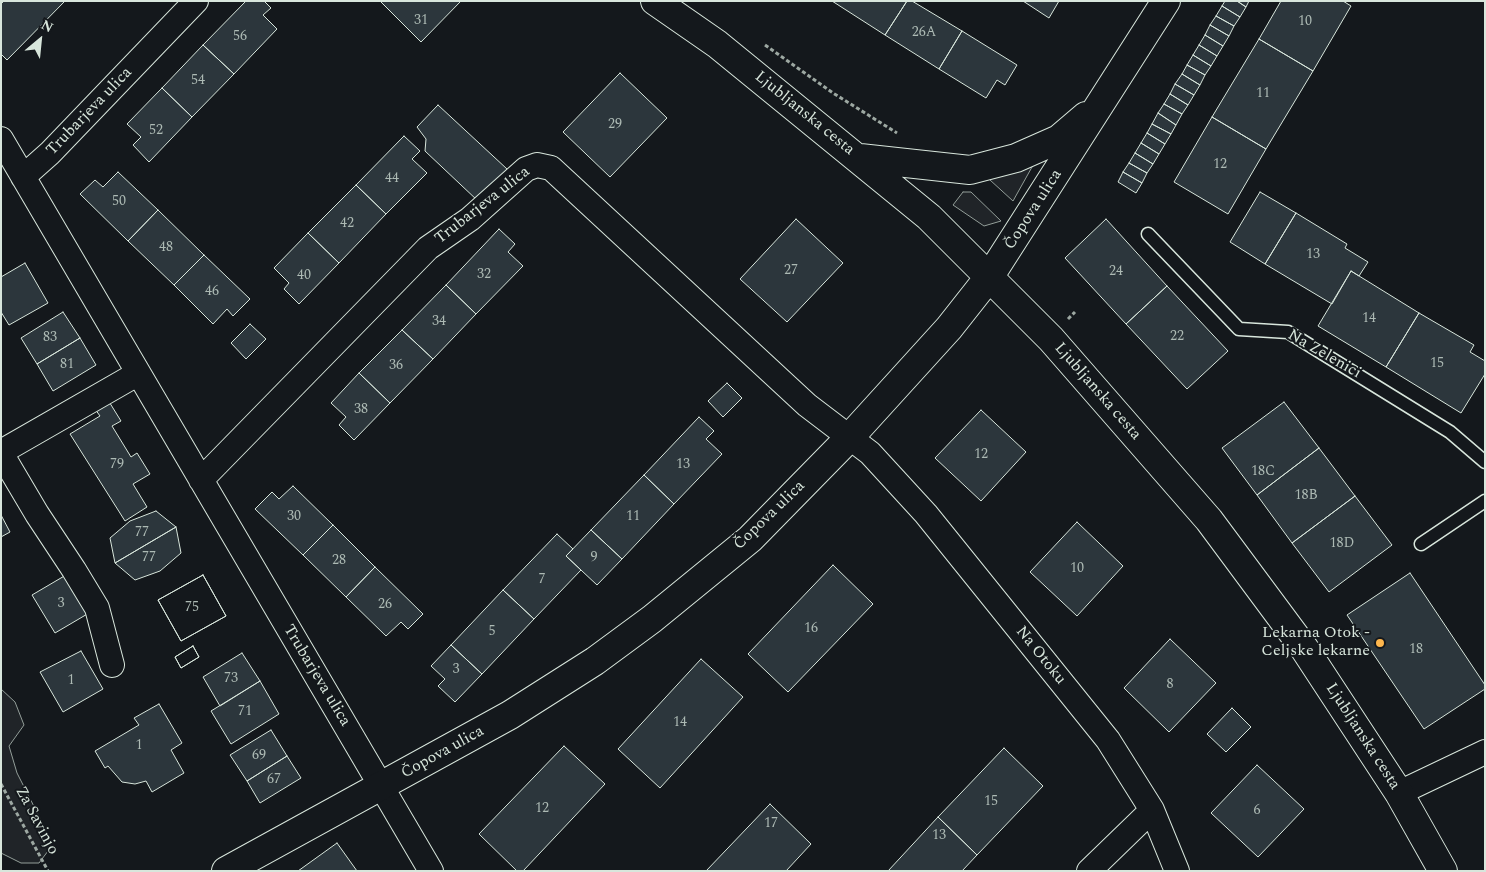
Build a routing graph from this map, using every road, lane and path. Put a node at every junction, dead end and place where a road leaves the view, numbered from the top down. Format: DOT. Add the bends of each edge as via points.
graph roads {
  1 [pos="196,1"];
  2 [pos="655,1"];
  3 [pos="1166,1"];
  4 [pos="760,41"];
  5 [pos="1105,100"];
  6 [pos="901,134"];
  7 [pos="1,139"];
  8 [pos="860,158"];
  9 [pos="24,177"];
  10 [pos="1148,234"];
  11 [pos="990,276"];
  12 [pos="137,374"];
  13 [pos="850,437"];
  14 [pos="1,452"];
  15 [pos="1485,462"];
  16 [pos="200,480"];
  17 [pos="1485,501"];
  18 [pos="1421,544"];
  19 [pos="112,666"];
  20 [pos="1485,752"];
  21 [pos="1,784"];
  22 [pos="381,787"];
  23 [pos="1399,793"];
  24 [pos="1152,810"];
  25 [pos="48,871"];
  26 [pos="226,871"];
  27 [pos="431,871"];
  28 [pos="1089,871"];
  29 [pos="1177,871"];
  30 [pos="1443,871"];
  1 -- 9 [label="street, Trubarjeva ulica"];
  2 -- 8 [label="street, Ljubljanska cesta" via="717,44"];
  3 -- 5 [label="street, Čopova ulica"];
  4 -- 6 [label="path" via="840,98"];
  5 -- 8 [label="street" via="1059,139 1016,158 970,170"];
  5 -- 11 [label="street, Čopova ulica"];
  7 -- 9 [label="street, Trubarjeva ulica"];
  8 -- 11 [label="street, Ljubljanska cesta" via="929,217"];
  9 -- 12 [label="street, Trubarjeva ulica"];
  10 -- 15 [label="lane, Na Zelenici" via="1239,329 1288,332 1450,432"];
  11 -- 13 [label="street, Čopova ulica" via="949,328"];
  11 -- 23 [label="street, Ljubljanska cesta" via="1051,338 1209,520 1304,648"];
  12 -- 14 [label="street"];
  12 -- 16 [label="street, Trubarjeva ulica"];
  13 -- 16 [label="street, Trubarjeva ulica" via="807,405 565,178 552,168 537,165 526,169 470,219 428,248"];
  13 -- 22 [label="street, Čopova ulica" via="750,539 595,661 510,715"];
  13 -- 24 [label="street, Na Otoku" via="876,459 926,514 1108,740"];
  14 -- 19 [label="street" via="36,514 97,608"];
  16 -- 22 [label="street, Trubarjeva ulica"];
  17 -- 18 [label="lane"];
  20 -- 23 [label="street"];
  21 -- 25 [label="path, Za Savinjo"];
  22 -- 26 [label="street, Čopova ulica"];
  22 -- 27 [label="street, Trubarjeva ulica"];
  23 -- 30 [label="street, Ljubljanska cesta"];
  24 -- 28 [label="street"];
  24 -- 29 [label="street, Na Otoku"];
}
